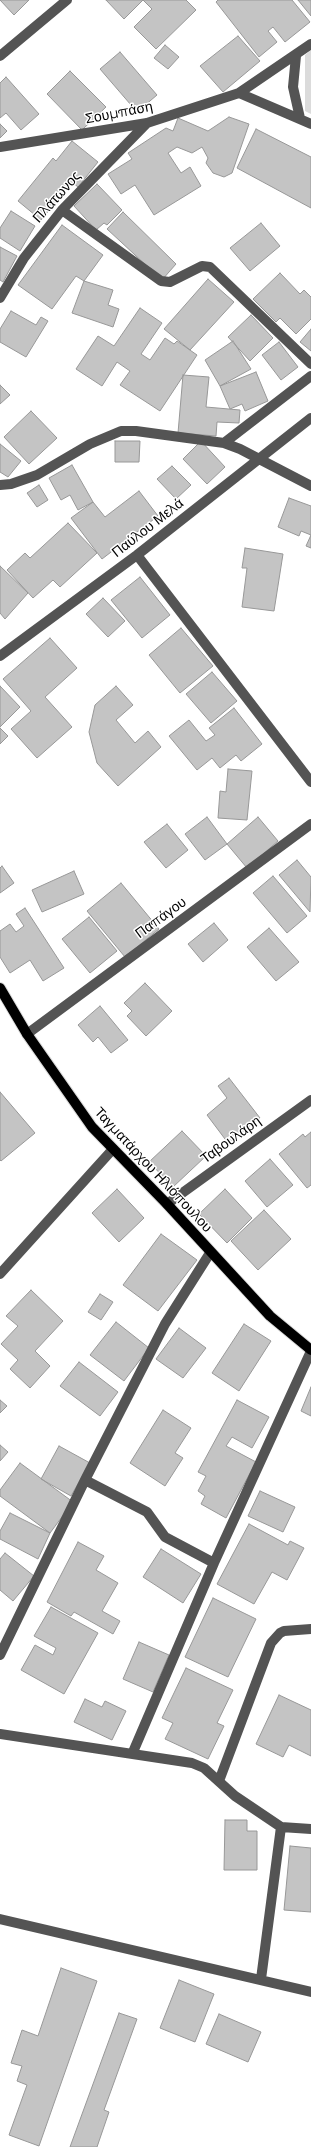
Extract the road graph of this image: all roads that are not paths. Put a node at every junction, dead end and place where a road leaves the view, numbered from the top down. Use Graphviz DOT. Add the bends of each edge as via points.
graph roads {
  1 [pos="67,0"];
  2 [pos="311,44"];
  3 [pos="0,56"];
  4 [pos="296,56"];
  5 [pos="239,93"];
  6 [pos="300,118"];
  7 [pos="147,123"];
  8 [pos="311,124"];
  9 [pos="0,147"];
  10 [pos="62,210"];
  11 [pos="0,298"];
  12 [pos="311,364"];
  13 [pos="311,376"];
  14 [pos="311,418"];
  15 [pos="224,443"];
  16 [pos="260,459"];
  17 [pos="0,485"];
  18 [pos="311,486"];
  19 [pos="137,555"];
  20 [pos="0,656"];
  21 [pos="311,782"];
  22 [pos="311,824"];
  23 [pos="0,988"];
  24 [pos="27,1034"];
  25 [pos="311,1100"];
  26 [pos="113,1149"];
  27 [pos="166,1204"];
  28 [pos="210,1253"];
  29 [pos="0,1274"];
  30 [pos="311,1351"];
  31 [pos="85,1480"];
  32 [pos="214,1562"];
  33 [pos="311,1629"];
  34 [pos="0,1655"];
  35 [pos="0,1734"];
  36 [pos="133,1752"];
  37 [pos="218,1781"];
  38 [pos="281,1827"];
  39 [pos="311,1829"];
  40 [pos="0,1919"];
  41 [pos="261,1979"];
  42 [pos="311,1992"];
  1 -- 3 [label="street"];
  2 -- 4 [label="street, Σουμπάση"];
  4 -- 5 [label="street, Σουμπάση"];
  4 -- 6 [label="street" via="293,87"];
  5 -- 6 [label="street"];
  5 -- 7 [label="street, Σουμπάση"];
  6 -- 8 [label="street"];
  7 -- 9 [label="street, Σουμπάση"];
  7 -- 10 [label="street, Πλάτωνος"];
  10 -- 11 [label="street, Πλάτωνος" via="24,258"];
  10 -- 12 [label="street" via="161,281 170,282 202,266 210,267"];
  13 -- 15 [label="street"];
  14 -- 16 [label="street, Παύλου Μελά"];
  15 -- 16 [label="street"];
  15 -- 17 [label="street" via="121,431 90,444 37,475"];
  16 -- 18 [label="street"];
  16 -- 19 [label="street, Παύλου Μελά"];
  19 -- 20 [label="street, Παύλου Μελά"];
  19 -- 21 [label="street"];
  22 -- 24 [label="street, Παπάγου"];
  23 -- 24 [label="main road, Ταγματάρχου Ηλιόπουλου"];
  24 -- 26 [label="main road, Ταγματάρχου Ηλιόπουλου" via="92,1127"];
  25 -- 27 [label="street, Ταβουλάρη"];
  26 -- 27 [label="main road, Ταγματάρχου Ηλιόπουλου"];
  26 -- 29 [label="street"];
  27 -- 28 [label="main road, Ταγματάρχου Ηλιόπουλου"];
  28 -- 30 [label="main road, Ταγματάρχου Ηλιόπουλου" via="270,1316"];
  28 -- 31 [label="street" via="165,1324"];
  30 -- 32 [label="street"];
  31 -- 32 [label="street" via="147,1512 165,1537"];
  31 -- 34 [label="street"];
  32 -- 36 [label="street"];
  33 -- 37 [label="street" via="284,1631 271,1643"];
  35 -- 36 [label="street"];
  36 -- 37 [label="street" via="192,1763 204,1768"];
  37 -- 38 [label="street" via="252,1809"];
  38 -- 39 [label="street"];
  38 -- 41 [label="street"];
  40 -- 41 [label="street"];
  41 -- 42 [label="street"];
}
